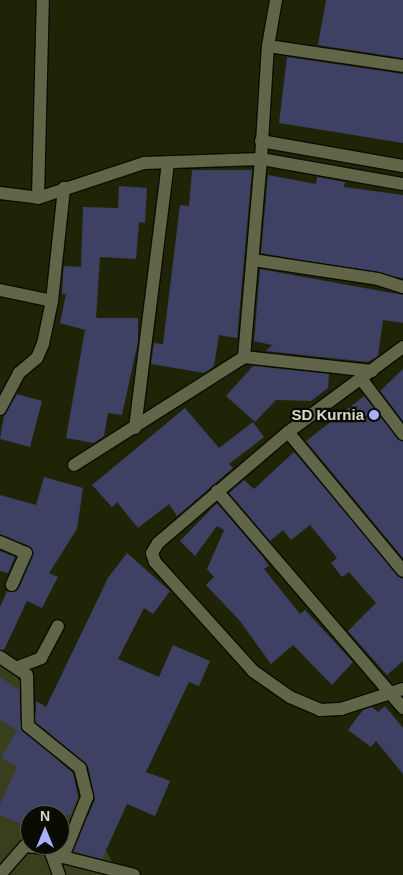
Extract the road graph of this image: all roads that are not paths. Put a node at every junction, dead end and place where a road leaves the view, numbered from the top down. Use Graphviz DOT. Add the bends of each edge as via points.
graph roads {
  1 [pos="43,0"];
  2 [pos="276,0"];
  3 [pos="268,46"];
  4 [pos="403,66"];
  5 [pos="261,141"];
  6 [pos="261,159"];
  7 [pos="168,163"];
  8 [pos="403,166"];
  9 [pos="403,184"];
  10 [pos="64,188"];
  11 [pos="0,193"];
  12 [pos="38,198"];
  13 [pos="253,260"];
  14 [pos="403,287"];
  15 [pos="0,290"];
  16 [pos="52,301"];
  17 [pos="403,347"];
  18 [pos="244,357"];
  19 [pos="372,371"];
  20 [pos="362,380"];
  21 [pos="1,402"];
  22 [pos="135,428"];
  23 [pos="288,432"];
  24 [pos="403,434"];
  25 [pos="74,466"];
  26 [pos="217,491"];
  27 [pos="0,542"];
  28 [pos="403,571"];
  29 [pos="12,585"];
  30 [pos="58,626"];
  31 [pos="0,657"];
  32 [pos="18,667"];
  33 [pos="397,690"];
  34 [pos="403,708"];
  35 [pos="20,852"];
  36 [pos="52,855"];
  37 [pos="59,855"];
  38 [pos="63,857"];
  39 [pos="3,871"];
  40 [pos="58,875"];
  41 [pos="134,875"];
  1 -- 12 [label="street"];
  2 -- 3 [label="street"];
  3 -- 4 [label="street"];
  3 -- 5 [label="street"];
  5 -- 6 [label="street"];
  5 -- 8 [label="street"];
  6 -- 7 [label="street"];
  6 -- 9 [label="street"];
  6 -- 13 [label="street"];
  7 -- 10 [label="street" via="134,164"];
  7 -- 22 [label="street"];
  10 -- 12 [label="street"];
  10 -- 16 [label="street"];
  11 -- 12 [label="street"];
  13 -- 14 [label="street" via="378,279"];
  13 -- 18 [label="street"];
  15 -- 16 [label="street"];
  16 -- 21 [label="street" via="36,358 19,373"];
  17 -- 19 [label="street"];
  18 -- 19 [label="street"];
  18 -- 22 [label="street"];
  19 -- 20 [label="street"];
  20 -- 23 [label="street"];
  20 -- 24 [label="street"];
  22 -- 25 [label="street"];
  23 -- 26 [label="street"];
  23 -- 28 [label="street"];
  26 -- 33 [label="street"];
  26 -- 33 [label="street" via="158,543 152,553 155,562 253,671 290,697 320,710 341,709"];
  27 -- 29 [label="street" via="26,553"];
  30 -- 32 [label="street" via="41,658"];
  31 -- 32 [label="street"];
  32 -- 38 [label="street" via="28,679 28,726 86,777 87,797"];
  33 -- 34 [label="street"];
  35 -- 39 [label="street"];
  36 -- 40 [label="street"];
  37 -- 38 [label="street"];
  38 -- 41 [label="street"];
}
